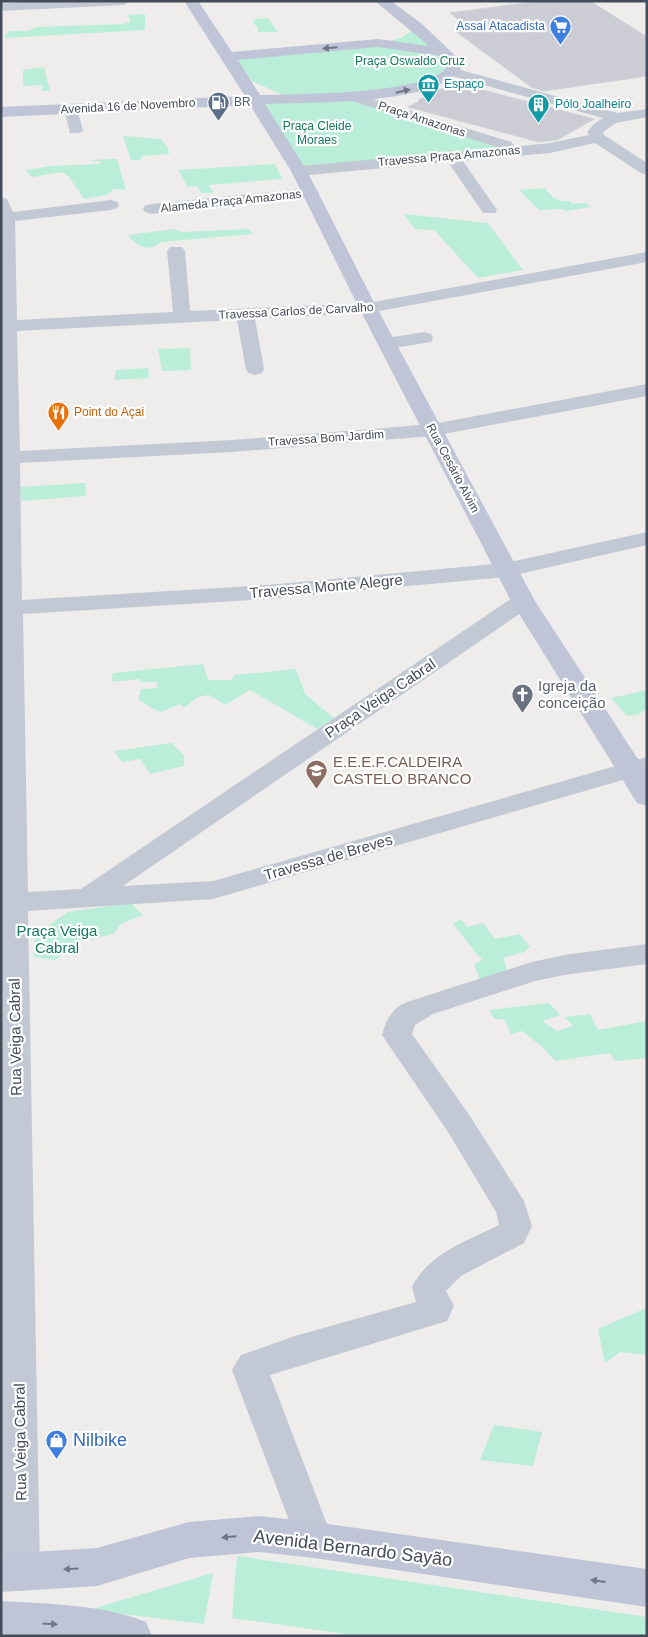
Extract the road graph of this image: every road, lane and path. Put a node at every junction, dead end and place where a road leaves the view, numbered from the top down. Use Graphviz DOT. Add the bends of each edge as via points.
graph roads {
  1 [pos="124,1"];
  2 [pos="191,1"];
  3 [pos="382,1"];
  4 [pos="1,7"];
  5 [pos="417,27"];
  6 [pos="378,43"];
  7 [pos="444,52"];
  8 [pos="228,57"];
  9 [pos="453,72"];
  10 [pos="237,73"];
  11 [pos="354,97"];
  12 [pos="290,99"];
  13 [pos="255,100"];
  14 [pos="71,109"];
  15 [pos="1,112"];
  16 [pos="647,113"];
  17 [pos="618,118"];
  18 [pos="76,130"];
  19 [pos="274,130"];
  20 [pos="596,135"];
  21 [pos="518,150"];
  22 [pos="451,155"];
  23 [pos="647,170"];
  24 [pos="299,171"];
  25 [pos="310,193"];
  26 [pos="111,204"];
  27 [pos="151,208"];
  28 [pos="489,210"];
  29 [pos="3,212"];
  30 [pos="176,251"];
  31 [pos="647,257"];
  32 [pos="368,308"];
  33 [pos="245,314"];
  34 [pos="182,317"];
  35 [pos="4,326"];
  36 [pos="424,338"];
  37 [pos="388,343"];
  38 [pos="255,369"];
  39 [pos="647,390"];
  40 [pos="433,430"];
  41 [pos="5,458"];
  42 [pos="647,538"];
  43 [pos="506,570"];
  44 [pos="523,601"];
  45 [pos="6,608"];
  46 [pos="639,767"];
  47 [pos="647,797"];
  48 [pos="89,896"];
  49 [pos="8,903"];
  50 [pos="647,954"];
  51 [pos="314,1540"];
  52 [pos="11,1573"];
  53 [pos="647,1588"];
  54 [pos="1,1622"];
  55 [pos="131,1636"];
  1 -- 4 [label="street"];
  2 -- 8 [label="street, Rua Cesário Alvim"];
  3 -- 5 [label="street"];
  5 -- 6 [label="street"];
  5 -- 7 [label="street"];
  6 -- 7 [label="street"];
  6 -- 8 [label="street, one-way"];
  7 -- 9 [label="street" via="456,63"];
  8 -- 10 [label="street, Rua Cesário Alvim"];
  11 -- 9 [label="street, Avenida 16 de Novembro, one-way" via="404,91"];
  9 -- 17 [label="street"];
  10 -- 12 [label="street" via="259,88"];
  10 -- 13 [label="street, Rua Cesário Alvim"];
  11 -- 12 [label="street, Avenida 16 de Novembro"];
  11 -- 21 [label="street, Praça Amazonas"];
  12 -- 13 [label="street, Avenida 16 de Novembro"];
  12 -- 19 [label="street"];
  13 -- 14 [label="street, Avenida 16 de Novembro"];
  13 -- 19 [label="street, Rua Cesário Alvim"];
  14 -- 15 [label="street, Avenida 16 de Novembro"];
  14 -- 18 [label="street"];
  16 -- 17 [label="street"];
  17 -- 20 [label="street" via="602,125"];
  19 -- 24 [label="street, Rua Cesário Alvim"];
  20 -- 21 [label="street, Travessa Praça Amazonas" via="550,148"];
  20 -- 23 [label="street"];
  21 -- 22 [label="street, Travessa Praça Amazonas"];
  22 -- 24 [label="street, Travessa Praça Amazonas"];
  22 -- 28 [label="street"];
  24 -- 25 [label="street, Rua Cesário Alvim"];
  25 -- 27 [label="street, Alameda Praça Amazonas"];
  25 -- 32 [label="street, Rua Cesário Alvim"];
  26 -- 29 [label="street"];
  29 -- 35 [label="street, Rua Veiga Cabral"];
  30 -- 34 [label="street"];
  31 -- 32 [label="street, Travessa Carlos de Carvalho"];
  32 -- 33 [label="street, Travessa Carlos de Carvalho"];
  32 -- 37 [label="street, Rua Cesário Alvim"];
  33 -- 34 [label="street, Travessa Carlos de Carvalho"];
  33 -- 38 [label="street"];
  34 -- 35 [label="street, Travessa Carlos de Carvalho"];
  35 -- 41 [label="street, Rua Veiga Cabral"];
  36 -- 37 [label="street"];
  37 -- 40 [label="street, Rua Cesário Alvim"];
  39 -- 40 [label="street, Travessa Bom Jardim"];
  40 -- 41 [label="street, Travessa Bom Jardim"];
  40 -- 43 [label="street, Rua Cesário Alvim"];
  41 -- 45 [label="street, Rua Veiga Cabral"];
  42 -- 43 [label="street, Travessa Monte Alegre"];
  43 -- 44 [label="street, Rua Cesário Alvim"];
  43 -- 45 [label="street, Travessa Monte Alegre" via="268,592"];
  44 -- 46 [label="street, Rua Cesário Alvim"];
  44 -- 48 [label="street, Praça Veiga Cabral"];
  45 -- 49 [label="street, Rua Veiga Cabral"];
  46 -- 47 [label="street, Rua Cesário Alvim"];
  46 -- 48 [label="street, Travessa de Breves" via="213,890"];
  48 -- 49 [label="street, Travessa de Breves"];
  49 -- 52 [label="street, Rua Veiga Cabral"];
  50 -- 51 [label="street" via="564,964 406,1013 398,1035 464,1132 512,1210 516,1226 512,1234 443,1270 429,1287 437,1306 434,1311 252,1366 250,1370"];
  51 -- 52 [label="street, Avenida Bernardo Sayão, one-way" via="258,1534 189,1540 97,1567"];
  53 -- 51 [label="street, Avenida Bernardo Sayão, one-way"];
  54 -- 55 [label="street, one-way" via="69,1625"];
}
